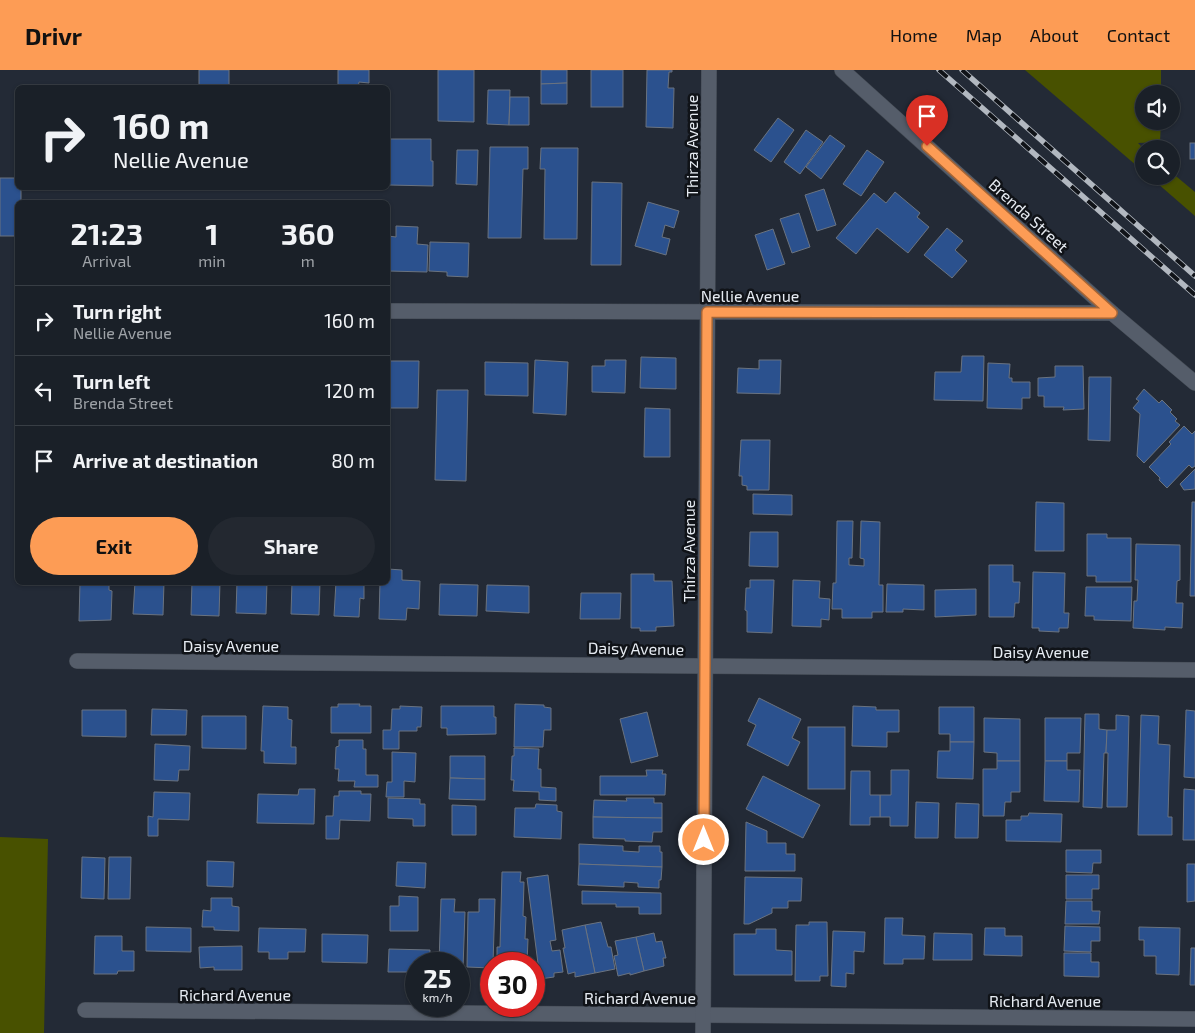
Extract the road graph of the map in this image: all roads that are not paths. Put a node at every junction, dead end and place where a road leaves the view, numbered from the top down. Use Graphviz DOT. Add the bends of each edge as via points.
graph roads {
  1 [pos="709,70"];
  2 [pos="842,70"];
  3 [pos="390,312"];
  4 [pos="707,312"];
  5 [pos="1112,313"];
  6 [pos="1195,383"];
  7 [pos="77,661"];
  8 [pos="705,666"];
  9 [pos="1195,670"];
  10 [pos="85,1010"];
  11 [pos="703,1015"];
  12 [pos="1195,1019"];
  13 [pos="703,1033"];
  1 -- 4 [label="street, Thirza Avenue"];
  2 -- 5 [label="street, Brenda Street"];
  3 -- 4 [label="street, Nellie Avenue"];
  4 -- 5 [label="street, Nellie Avenue"];
  4 -- 8 [label="street, Thirza Avenue"];
  5 -- 6 [label="street, Brenda Street"];
  7 -- 8 [label="street, Daisy Avenue"];
  8 -- 9 [label="street, Daisy Avenue"];
  8 -- 11 [label="street, Thirza Avenue"];
  10 -- 11 [label="street, Richard Avenue"];
  11 -- 12 [label="street, Richard Avenue"];
  11 -- 13 [label="street, Thirza Avenue"];
}
